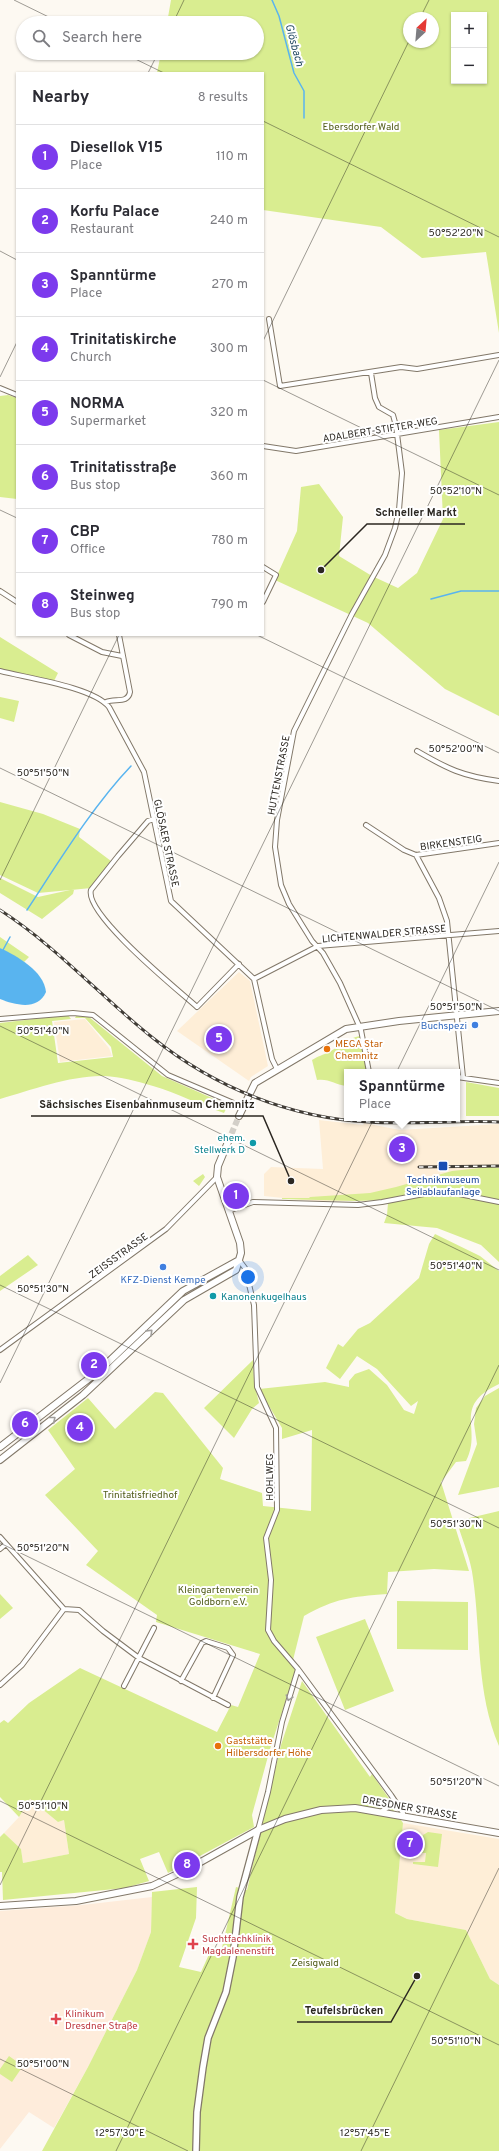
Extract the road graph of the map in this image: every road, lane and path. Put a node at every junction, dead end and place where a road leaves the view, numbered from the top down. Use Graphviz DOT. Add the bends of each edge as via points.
graph roads {
  1 [pos="269,319"];
  2 [pos="499,355"];
  3 [pos="371,373"];
  4 [pos="0,388"];
  5 [pos="16,395"];
  6 [pos="499,417"];
  7 [pos="398,434"];
  8 [pos="264,446"];
  9 [pos="264,568"];
  10 [pos="0,591"];
  11 [pos="264,600"];
  12 [pos="16,601"];
  13 [pos="71,636"];
  14 [pos="119,636"];
  15 [pos="122,656"];
  16 [pos="0,671"];
  17 [pos="106,702"];
  18 [pos="417,751"];
  19 [pos="499,781"];
  20 [pos="154,819"];
  21 [pos="366,825"];
  22 [pos="499,843"];
  23 [pos="416,855"];
  24 [pos="499,931"];
  25 [pos="449,936"];
  26 [pos="318,946"];
  27 [pos="239,964"];
  28 [pos="254,979"];
  29 [pos="499,1011"];
  30 [pos="457,1015"];
  31 [pos="0,1019"];
  32 [pos="359,1026"];
  33 [pos="277,1069"];
  34 [pos="369,1069"];
  35 [pos="463,1077"];
  36 [pos="499,1083"];
  37 [pos="243,1107"];
  38 [pos="239,1116"];
  39 [pos="228,1142"];
  40 [pos="217,1177"];
  41 [pos="499,1202"];
  42 [pos="228,1211"];
  43 [pos="239,1260"];
  44 [pos="0,1350"];
  45 [pos="0,1447"];
  46 [pos="0,1460"];
  47 [pos="0,1537"];
  48 [pos="6,1544"];
  49 [pos="0,1549"];
  50 [pos="64,1609"];
  51 [pos="154,1628"];
  52 [pos="139,1658"];
  53 [pos="298,1669"];
  54 [pos="181,1681"];
  55 [pos="0,1685"];
  56 [pos="124,1686"];
  57 [pos="213,1698"];
  58 [pos="228,1705"];
  59 [pos="395,1802"];
  60 [pos="382,1812"];
  61 [pos="403,1816"];
  62 [pos="258,1830"];
  63 [pos="499,1833"];
  64 [pos="0,1906"];
  65 [pos="196,2151"];
  1 -- 3 [label="street" via="280,386"];
  2 -- 3 [label="street" via="417,369 401,367"];
  3 -- 7 [label="street, HUTTENSTRASSE" via="374,398 379,406 393,415"];
  4 -- 5 [label="street"];
  6 -- 7 [label="street, ADALBERT-STIFTER-WEG"];
  7 -- 8 [label="street, ADALBERT-STIFTER-WEG" via="296,451"];
  7 -- 26 [label="street, HUTTENSTRASSE" via="402,473 395,528 385,555 352,614 294,731 277,820 275,847 282,885 296,917"];
  9 -- 11 [label="street" via="276,575"];
  10 -- 12 [label="street"];
  13 -- 15 [label="street" via="102,652"];
  14 -- 15 [label="street"];
  15 -- 17 [label="street" via="129,697 126,700"];
  16 -- 17 [label="street" via="72,688"];
  17 -- 20 [label="street, GLÖSAER STRASSE" via="144,772"];
  18 -- 19 [label="street" via="450,770 476,778"];
  20 -- 27 [label="street, GLÖSAER STRASSE" via="171,901"];
  20 -- 27 [label="street" via="148,821 91,890 90,895 96,906 123,941 197,1007"];
  21 -- 23 [label="street, BIRKENSTEIG"];
  22 -- 23 [label="street, BIRKENSTEIG"];
  23 -- 25 [label="street" via="442,904"];
  24 -- 25 [label="street, LICHTENWALDER STRASSE"];
  25 -- 26 [label="street, LICHTENWALDER STRASSE"];
  25 -- 30 [label="street"];
  26 -- 28 [label="street, LICHTENWALDER STRASSE"];
  26 -- 32 [label="street, HUTTENSTRASSE" via="340,983"];
  27 -- 28 [label="street, GLÖSAER STRASSE"];
  28 -- 33 [label="street" via="272,1060"];
  29 -- 30 [label="main road"];
  30 -- 32 [label="main road"];
  30 -- 35 [label="street"];
  31 -- 37 [label="street" via="73,1013 93,1015 168,1075"];
  32 -- 33 [label="main road" via="343,1031"];
  32 -- 34 [label="street, HUTTENSTRASSE" via="364,1035"];
  33 -- 37 [label="main road" via="253,1085"];
  35 -- 36 [label="street"];
  37 -- 38 [label="main road"];
  39 -- 40 [label="main road" via="218,1166"];
  40 -- 42 [label="main road"];
  40 -- 44 [label="street, ZEISSSTRASSE" via="166,1229"];
  41 -- 42 [label="street" via="459,1194 429,1193 358,1205 253,1202"];
  42 -- 43 [label="main road" via="240,1243"];
  43 -- 45 [label="main road" via="183,1291 100,1370"];
  46 -- 43 [label="main road, one-way" via="83,1395 184,1300 234,1272"];
  43 -- 53 [label="street, HOHLWEG" via="245,1268 254,1305 257,1387 276,1428 277,1510 266,1538 271,1580 268,1630"];
  47 -- 48 [label="street"];
  48 -- 49 [label="street"];
  48 -- 50 [label="street"];
  50 -- 52 [label="street" via="79,1610"];
  50 -- 55 [label="street" via="22,1665"];
  51 -- 52 [label="street"];
  52 -- 54 [label="street"];
  52 -- 56 [label="street"];
  53 -- 59 [label="street, HOHLWEG"];
  53 -- 62 [label="street, one-way" via="281,1728"];
  54 -- 57 [label="street"];
  54 -- 57 [label="street" via="202,1643 206,1641 228,1648 233,1655"];
  57 -- 58 [label="street"];
  59 -- 60 [label="street"];
  59 -- 61 [label="street, HOHLWEG"];
  60 -- 61 [label="main road, DRESDNER STRASSE"];
  60 -- 62 [label="main road, DRESDNER STRASSE" via="355,1808 321,1810 285,1819"];
  61 -- 63 [label="main road, DRESDNER STRASSE"];
  62 -- 64 [label="main road, DRESDNER STRASSE" via="152,1886 76,1901"];
  62 -- 65 [label="street" via="240,1898 226,1992 208,2038 202,2067 196,2112"];
}
